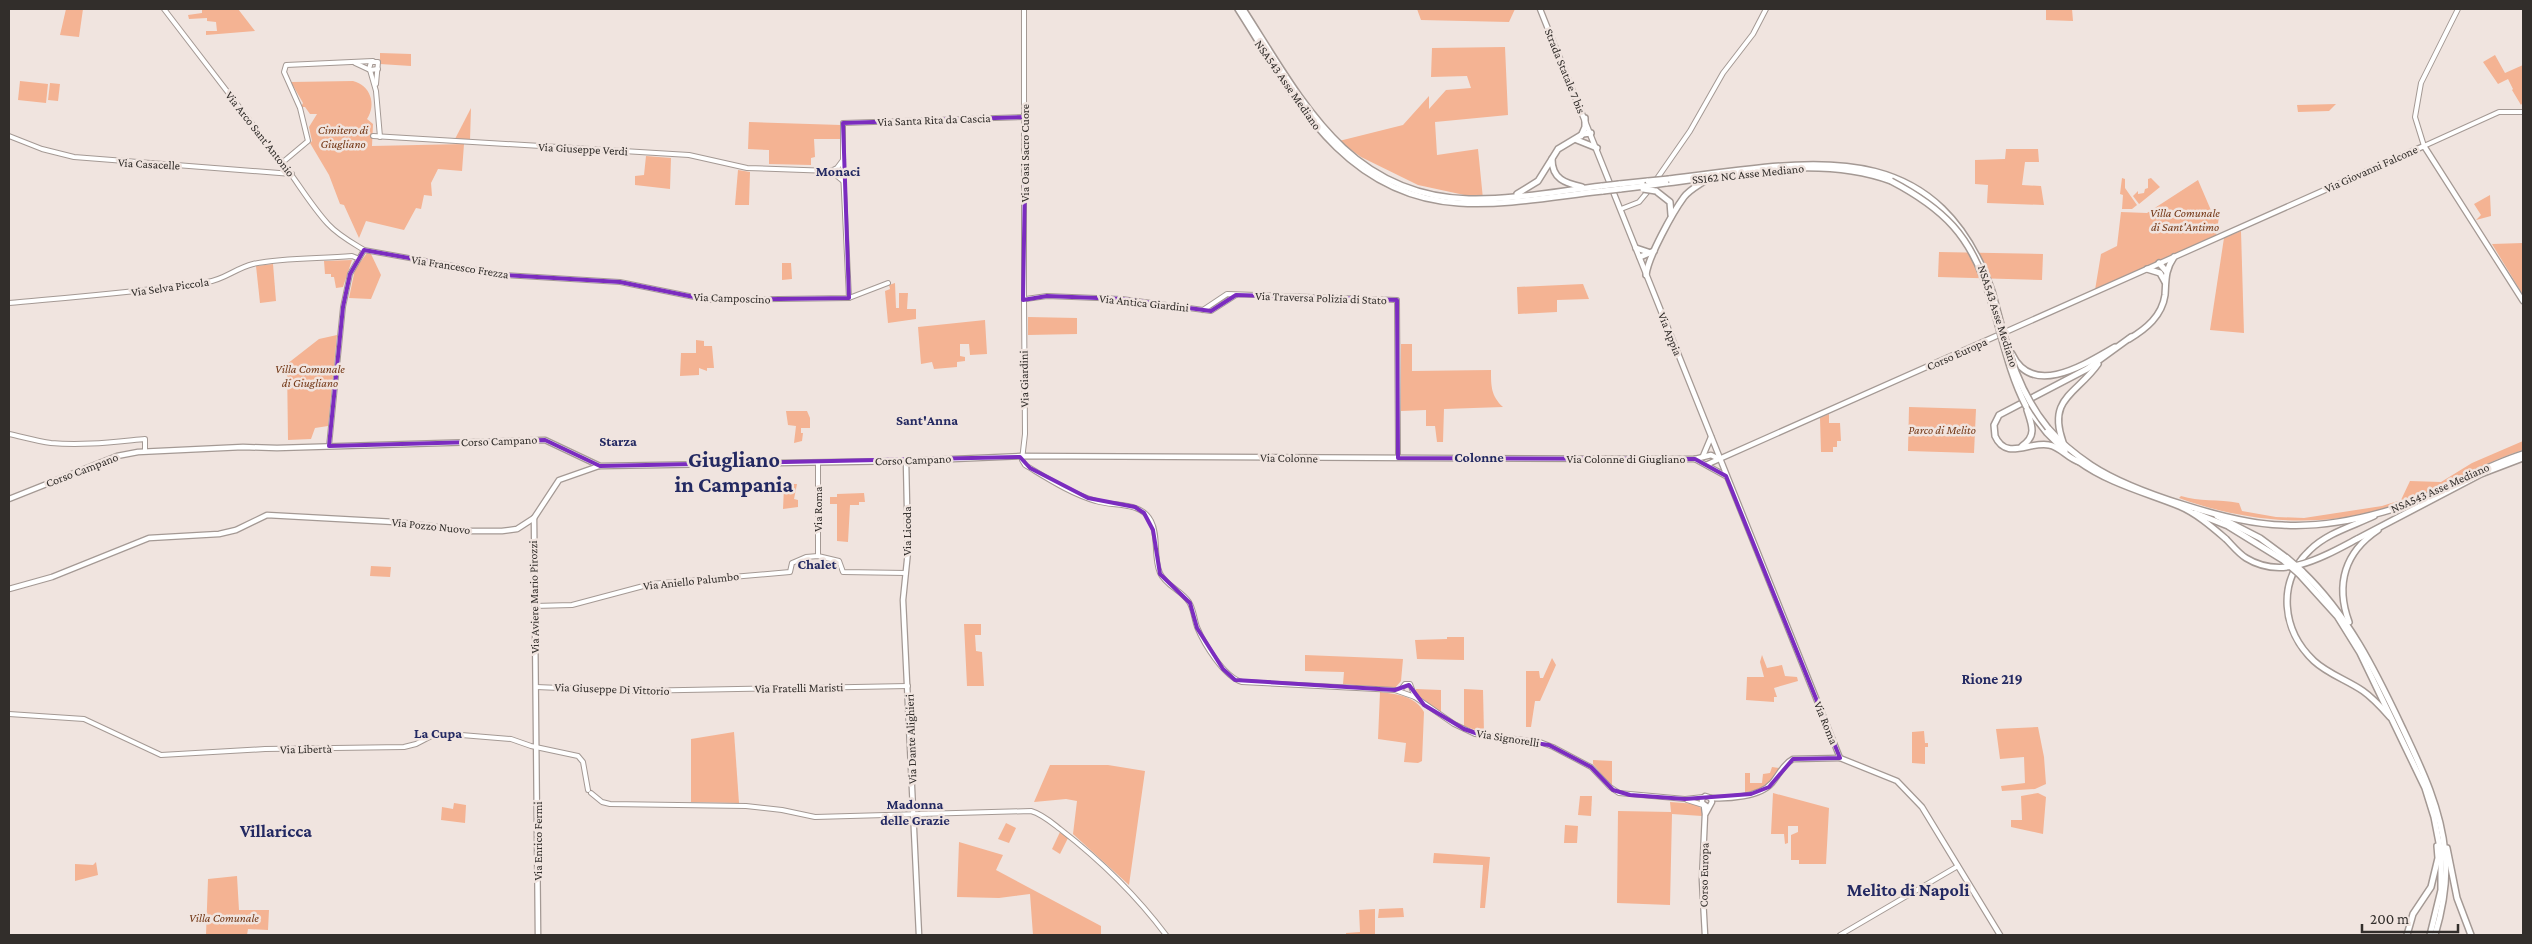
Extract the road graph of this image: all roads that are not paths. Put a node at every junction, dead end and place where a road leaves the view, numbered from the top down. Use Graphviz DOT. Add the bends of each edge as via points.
graph roads {
  1 [pos="164,9"];
  2 [pos="1024,9"];
  3 [pos="1540,9"];
  4 [pos="1766,9"];
  5 [pos="2458,9"];
  6 [pos="1241,10"];
  7 [pos="1243,28"];
  8 [pos="1261,53"];
  9 [pos="373,61"];
  10 [pos="350,62"];
  11 [pos="378,68"];
  12 [pos="1276,69"];
  13 [pos="369,70"];
  14 [pos="376,91"];
  15 [pos="2523,112"];
  16 [pos="1026,117"];
  17 [pos="1584,118"];
  18 [pos="1591,133"];
  19 [pos="9,136"];
  20 [pos="373,136"];
  21 [pos="380,137"];
  22 [pos="1580,139"];
  23 [pos="2424,146"];
  24 [pos="1597,148"];
  25 [pos="1552,156"];
  26 [pos="843,160"];
  27 [pos="283,162"];
  28 [pos="834,171"];
  29 [pos="843,171"];
  30 [pos="292,174"];
  31 [pos="1709,178"];
  32 [pos="1891,178"];
  33 [pos="1667,181"];
  34 [pos="844,183"];
  35 [pos="1645,185"];
  36 [pos="1619,187"];
  37 [pos="1586,188"];
  38 [pos="1602,188"];
  39 [pos="1500,198"];
  40 [pos="1621,209"];
  41 [pos="1671,217"];
  42 [pos="2221,236"];
  43 [pos="1636,248"];
  44 [pos="364,250"];
  45 [pos="1651,253"];
  46 [pos="2174,257"];
  47 [pos="358,258"];
  48 [pos="1640,259"];
  49 [pos="2159,263"];
  50 [pos="2147,269"];
  51 [pos="2163,272"];
  52 [pos="1646,275"];
  53 [pos="557,278"];
  54 [pos="888,283"];
  55 [pos="1224,294"];
  56 [pos="1236,295"];
  57 [pos="849,298"];
  58 [pos="1025,300"];
  59 [pos="1226,300"];
  60 [pos="2523,301"];
  61 [pos="9,303"];
  62 [pos="1214,303"];
  63 [pos="1219,305"];
  64 [pos="1203,310"];
  65 [pos="1213,310"];
  66 [pos="2131,338"];
  67 [pos="2007,344"];
  68 [pos="2100,360"];
  69 [pos="2026,406"];
  70 [pos="2047,429"];
  71 [pos="9,434"];
  72 [pos="1711,438"];
  73 [pos="2064,444"];
  74 [pos="331,446"];
  75 [pos="2015,449"];
  76 [pos="145,451"];
  77 [pos="1022,456"];
  78 [pos="1703,456"];
  79 [pos="2523,456"];
  80 [pos="1398,458"];
  81 [pos="1557,459"];
  82 [pos="1695,459"];
  83 [pos="1719,459"];
  84 [pos="906,461"];
  85 [pos="818,462"];
  86 [pos="2080,462"];
  87 [pos="1708,464"];
  88 [pos="600,466"];
  89 [pos="1726,476"];
  90 [pos="9,499"];
  91 [pos="2166,500"];
  92 [pos="2179,505"];
  93 [pos="2417,507"];
  94 [pos="2207,511"];
  95 [pos="2384,512"];
  96 [pos="534,518"];
  97 [pos="818,556"];
  98 [pos="2285,559"];
  99 [pos="2301,572"];
  100 [pos="906,573"];
  101 [pos="9,589"];
  102 [pos="903,600"];
  103 [pos="534,606"];
  104 [pos="2352,632"];
  105 [pos="908,686"];
  106 [pos="2380,686"];
  107 [pos="536,687"];
  108 [pos="1402,688"];
  109 [pos="1395,690"];
  110 [pos="689,691"];
  111 [pos="1408,693"];
  112 [pos="2384,695"];
  113 [pos="9,714"];
  114 [pos="2395,723"];
  115 [pos="537,747"];
  116 [pos="1840,758"];
  117 [pos="1703,797"];
  118 [pos="1711,798"];
  119 [pos="1685,799"];
  120 [pos="2430,802"];
  121 [pos="1705,806"];
  122 [pos="913,813"];
  123 [pos="2442,831"];
  124 [pos="1958,866"];
  125 [pos="538,935"];
  126 [pos="918,935"];
  127 [pos="1166,935"];
  128 [pos="1705,935"];
  129 [pos="1840,935"];
  130 [pos="2000,935"];
  131 [pos="2407,935"];
  132 [pos="2430,935"];
  133 [pos="2435,935"];
  134 [pos="2471,935"];
  1 -- 27 [label="street, Via Arco Sant'Antonio"];
  2 -- 16 [label="street, Via Oasi Sacro Cuore"];
  3 -- 17 [label="main road, Strada Statale 7 bis"];
  4 -- 40 [label="street" via="1753,34 1723,73 1690,131 1644,197 1640,202"];
  5 -- 23 [label="street" via="2421,83 2416,122"];
  6 -- 7 [label="highway"];
  6 -- 12 [label="highway, NSA543 Asse Mediano"];
  6 -- 39 [label="highway, NSA543 Asse Mediano" via="1311,115 1364,166 1401,186 1425,194 1459,199"];
  8 -- 12 [label="highway"];
  9 -- 10 [label="street"];
  9 -- 11 [label="street" via="378,62"];
  9 -- 13 [label="street"];
  10 -- 13 [label="street"];
  10 -- 27 [label="street" via="290,64 284,68 300,108 308,141"];
  11 -- 13 [label="street"];
  11 -- 14 [label="street"];
  12 -- 38 [label="highway, NSA543 Asse Mediano" via="1308,116 1339,151 1376,178 1402,190 1422,197 1490,203"];
  13 -- 14 [label="street"];
  14 -- 21 [label="street"];
  15 -- 23 [label="street, Via Giovanni Falcone" via="2502,112"];
  16 -- 26 [label="street, Via Santa Rita da Cascia" via="843,123"];
  16 -- 58 [label="street, Via Oasi Sacro Cuore"];
  17 -- 18 [label="main road, Strada Statale 7 bis"];
  17 -- 22 [label="highway" via="1585,127"];
  18 -- 22 [label="highway"];
  18 -- 24 [label="main road, Strada Statale 7 bis"];
  19 -- 30 [label="street, Via Casacelle" via="74,157"];
  20 -- 21 [label="street, Via Giuseppe Verdi"];
  21 -- 28 [label="street, Via Giuseppe Verdi" via="689,156 747,168"];
  22 -- 24 [label="highway"];
  22 -- 25 [label="highway" via="1564,145"];
  23 -- 42 [label="main road, Via Giovanni Falcone"];
  23 -- 60 [label="main road"];
  24 -- 40 [label="main road, Via Appia"];
  25 -- 37 [label="highway" via="1555,174 1560,180"];
  25 -- 39 [label="highway" via="1538,181 1519,193"];
  26 -- 28 [label="street"];
  26 -- 29 [label="street"];
  27 -- 30 [label="street, Via Arco Sant'Antonio"];
  28 -- 29 [label="street, Via Giuseppe Verdi"];
  28 -- 34 [label="street"];
  29 -- 34 [label="street"];
  30 -- 44 [label="street, Via Arco Sant'Antonio" via="330,226"];
  31 -- 32 [label="highway, SS162 NC Asse Mediano" via="1822,167"];
  31 -- 33 [label="highway, SS162 NC Asse Mediano"];
  31 -- 41 [label="highway" via="1685,195"];
  32 -- 33 [label="highway" via="1863,167 1822,163"];
  32 -- 67 [label="highway, NSA543 Asse Mediano, bridge" via="1930,198 1965,234 1983,266"];
  32 -- 69 [label="highway, NSA543 Asse Mediano, bridge" via="1945,218 1971,251 1990,300 2010,372"];
  33 -- 35 [label="highway, SS162 NC Asse Mediano, bridge"];
  34 -- 57 [label="street"];
  35 -- 36 [label="highway, SS162 NC Asse Mediano"];
  35 -- 36 [label="highway, SS162 NC Asse Mediano"];
  35 -- 41 [label="highway, bridge" via="1670,202"];
  36 -- 38 [label="highway, SS162 NC Asse Mediano, bridge"];
  37 -- 38 [label="highway, SS162 NC Asse Mediano"];
  37 -- 39 [label="highway, NSA543 Asse Mediano"];
  40 -- 43 [label="main road, Via Appia"];
  41 -- 45 [label="highway"];
  42 -- 46 [label="main road, Corso Europa"];
  43 -- 45 [label="highway"];
  43 -- 48 [label="main road, Via Appia"];
  44 -- 47 [label="street"];
  44 -- 53 [label="street, Via Francesco Frezza" via="505,275"];
  45 -- 48 [label="highway"];
  45 -- 52 [label="highway"];
  46 -- 49 [label="main road, Corso Europa"];
  46 -- 51 [label="highway"];
  47 -- 61 [label="street, Via Selva Piccola" via="260,263 208,282"];
  47 -- 74 [label="street" via="350,274 343,307"];
  48 -- 52 [label="main road, Via Appia"];
  49 -- 50 [label="main road, Corso Europa"];
  49 -- 51 [label="highway"];
  50 -- 51 [label="highway"];
  50 -- 83 [label="main road, Corso Europa"];
  51 -- 66 [label="highway" via="2164,297 2158,314"];
  52 -- 72 [label="main road, Via Appia"];
  53 -- 57 [label="street, Via Camposcino" via="620,282 709,300"];
  54 -- 57 [label="street"];
  55 -- 56 [label="street"];
  55 -- 59 [label="street"];
  55 -- 62 [label="street, Via Antica Giardini"];
  56 -- 59 [label="street"];
  56 -- 80 [label="street, Via Traversa Polizia di Stato" via="1398,300"];
  58 -- 64 [label="street, Via Antica Giardini" via="1047,296 1122,299"];
  58 -- 77 [label="street, Via Giardini" via="1025,434"];
  59 -- 63 [label="street"];
  62 -- 63 [label="street"];
  62 -- 64 [label="street, Via Antica Giardini"];
  62 -- 65 [label="street"];
  63 -- 65 [label="street"];
  64 -- 65 [label="street, Via Antica Giardini"];
  66 -- 67 [label="highway, bridge" via="2078,369 2058,375 2026,370 2016,362"];
  66 -- 68 [label="highway"];
  67 -- 70 [label="highway, NSA543 Asse Mediano, bridge" via="2018,381"];
  68 -- 73 [label="highway" via="2060,408 2058,428"];
  68 -- 75 [label="highway" via="1999,415 1994,425 1995,436 2002,446"];
  69 -- 70 [label="highway, NSA543 Asse Mediano"];
  69 -- 75 [label="highway" via="2033,429 2029,441"];
  70 -- 73 [label="highway"];
  70 -- 86 [label="highway"];
  71 -- 76 [label="street" via="66,444 145,439"];
  72 -- 78 [label="main road, Via Colonne di Giugliano"];
  72 -- 83 [label="main road, Via Appia"];
  73 -- 91 [label="highway" via="2110,476"];
  74 -- 76 [label="main road, Corso Campano"];
  74 -- 88 [label="main road, Corso Campano" via="545,440"];
  75 -- 86 [label="highway" via="2049,445"];
  76 -- 90 [label="main road, Corso Campano" via="117,456"];
  77 -- 80 [label="main road, Via Colonne"];
  77 -- 84 [label="main road, Corso Campano"];
  77 -- 109 [label="street, Via Signorelli" via="1030,468 1088,498 1105,504 1135,507 1151,520 1160,574 1190,604 1197,628 1223,669 1235,680"];
  78 -- 82 [label="main road, Via Colonne di Giugliano"];
  78 -- 83 [label="main road, Via Colonne di Giugliano"];
  79 -- 93 [label="highway"];
  79 -- 95 [label="highway, NSA543 Asse Mediano" via="2483,468 2413,502"];
  80 -- 81 [label="main road, Via Colonne"];
  81 -- 82 [label="main road, Via Colonne di Giugliano"];
  82 -- 87 [label="main road, Via Colonne di Giugliano"];
  83 -- 87 [label="main road"];
  83 -- 89 [label="main road, Via Roma"];
  84 -- 85 [label="main road, Corso Campano"];
  84 -- 100 [label="main road, Via Licoda"];
  85 -- 88 [label="main road, Corso Campano"];
  85 -- 97 [label="street, Via Roma"];
  86 -- 91 [label="highway" via="2111,480"];
  87 -- 89 [label="main road, Via Colonne di Giugliano"];
  88 -- 96 [label="main road" via="559,480"];
  89 -- 116 [label="main road, Via Roma"];
  91 -- 92 [label="highway"];
  92 -- 93 [label="highway, bridge" via="2208,523 2246,558 2262,565 2287,568 2314,560"];
  92 -- 94 [label="highway"];
  92 -- 98 [label="highway" via="2228,526"];
  93 -- 104 [label="highway" via="2366,538 2348,562 2342,580 2342,597"];
  94 -- 95 [label="highway, NSA543 Asse Mediano" via="2280,525 2314,525"];
  94 -- 98 [label="highway" via="2260,538"];
  95 -- 114 [label="highway" via="2332,535 2310,550 2292,575 2287,611 2292,633 2316,663 2370,696"];
  96 -- 101 [label="main road, Via Pozzo Nuovo" via="502,532 267,515 236,530 219,534 148,538 52,577"];
  96 -- 103 [label="main road, Via Aviere Mario Pirozzi"];
  97 -- 100 [label="street" via="839,561 843,572"];
  97 -- 103 [label="street, Via Aniello Palumbo" via="792,563 790,572 650,584 572,606"];
  98 -- 99 [label="highway, bridge"];
  99 -- 104 [label="highway" via="2318,586"];
  99 -- 106 [label="highway" via="2337,616"];
  100 -- 102 [label="main road, Via Licoda"];
  102 -- 105 [label="main road, Via Dante Alighieri"];
  103 -- 107 [label="main road, Via Aviere Mario Pirozzi"];
  104 -- 106 [label="highway" via="2366,651"];
  105 -- 110 [label="street, Via Fratelli Maristi"];
  105 -- 122 [label="main road, Via Dante Alighieri"];
  106 -- 112 [label="highway"];
  107 -- 110 [label="street, Via Giuseppe Di Vittorio"];
  107 -- 115 [label="main road, Via Enrico Fermi"];
  108 -- 109 [label="street, Via Signorelli"];
  108 -- 111 [label="street"];
  108 -- 111 [label="street" via="1409,684"];
  109 -- 111 [label="street, Via Signorelli"];
  111 -- 119 [label="street, Via Signorelli" via="1475,734 1534,741 1553,747 1591,767 1619,793"];
  112 -- 114 [label="highway"];
  112 -- 123 [label="highway" via="2429,787"];
  113 -- 115 [label="street, Via Libertà" via="84,719 162,755 410,746 437,733 511,738"];
  114 -- 120 [label="highway"];
  115 -- 122 [label="street" via="580,758 590,791 602,802 610,804 746,806 815,818"];
  115 -- 125 [label="main road, Via Enrico Fermi"];
  116 -- 118 [label="main road" via="1793,759 1769,787 1761,791"];
  116 -- 124 [label="main road, Via Roma" via="1903,786 1922,807"];
  117 -- 118 [label="main road"];
  117 -- 119 [label="street, Via Signorelli"];
  117 -- 121 [label="main road"];
  118 -- 121 [label="main road, Corso Europa" via="1712,802"];
  119 -- 121 [label="street, Via Signorelli"];
  120 -- 131 [label="highway" via="2437,864 2431,887 2413,914"];
  120 -- 132 [label="highway" via="2442,868 2438,905"];
  121 -- 128 [label="main road, Corso Europa" via="1702,880"];
  122 -- 126 [label="main road, Via Dante Alighieri"];
  122 -- 127 [label="street" via="1034,812 1070,837 1128,889"];
  123 -- 133 [label="highway" via="2445,890"];
  123 -- 134 [label="highway" via="2457,898"];
  124 -- 129 [label="street"];
  124 -- 130 [label="main road, Via Roma"];
}
